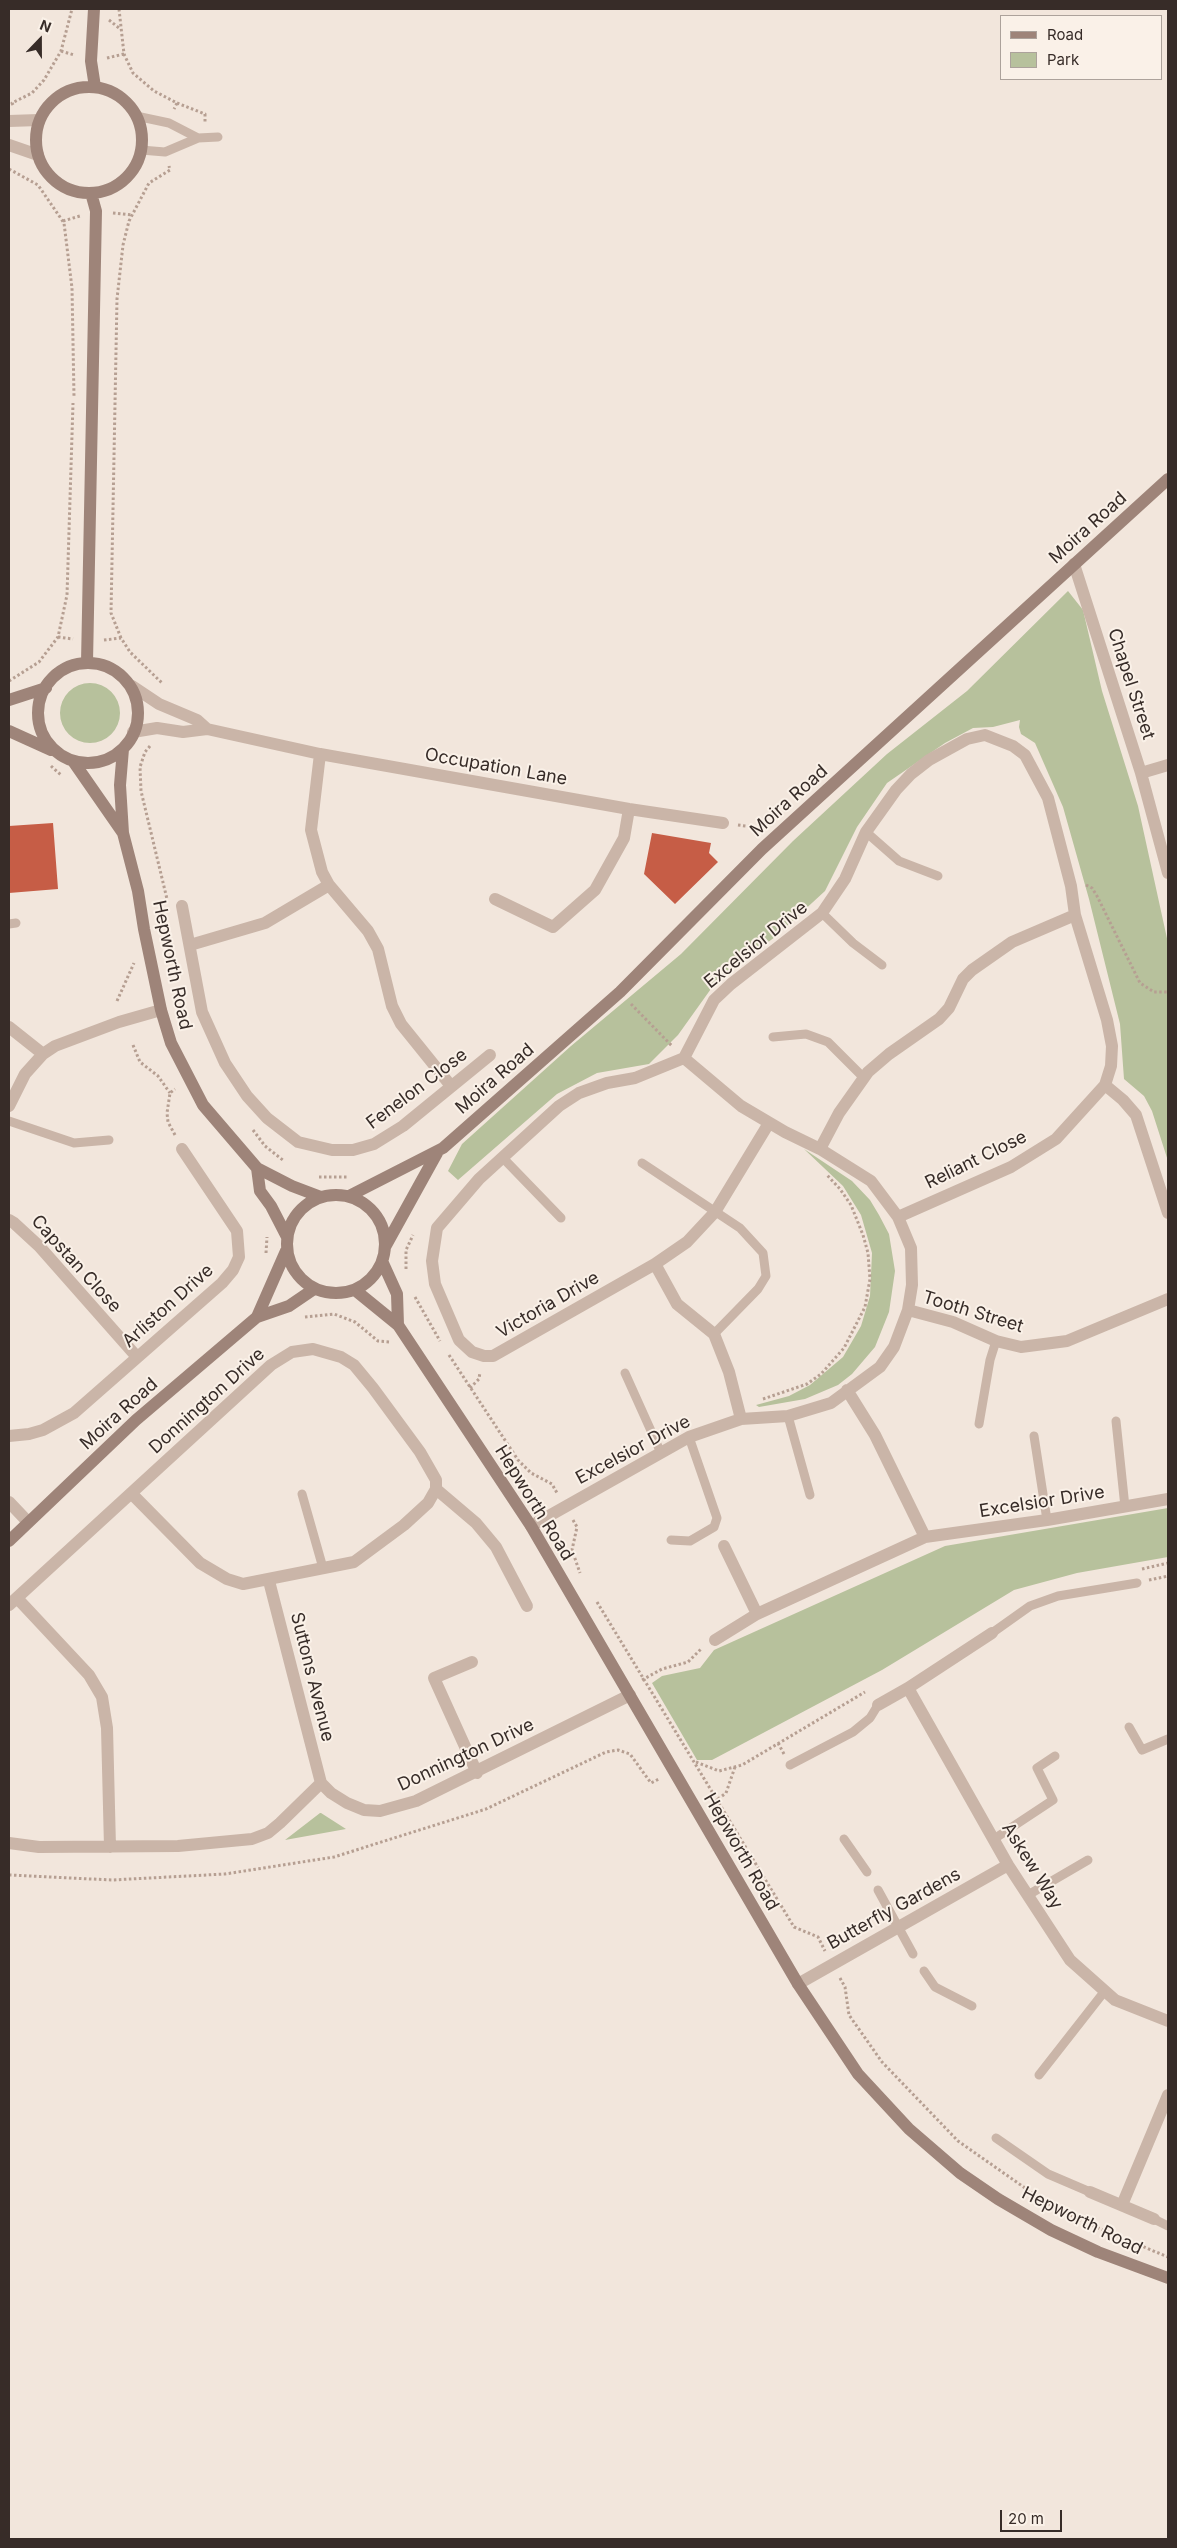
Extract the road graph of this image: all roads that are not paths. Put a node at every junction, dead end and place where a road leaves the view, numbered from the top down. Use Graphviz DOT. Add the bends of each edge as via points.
graph roads {
  1 [pos="94,9"];
  2 [pos="95,87"];
  3 [pos="136,116"];
  4 [pos="39,120"];
  5 [pos="9,121"];
  6 [pos="198,138"];
  7 [pos="218,138"];
  8 [pos="9,145"];
  9 [pos="141,150"];
  10 [pos="38,155"];
  11 [pos="91,193"];
  12 [pos="1168,479"];
  13 [pos="1074,564"];
  14 [pos="88,662"];
  15 [pos="132,686"];
  16 [pos="46,688"];
  17 [pos="9,700"];
  18 [pos="207,729"];
  19 [pos="9,731"];
  20 [pos="133,732"];
  21 [pos="123,749"];
  22 [pos="54,751"];
  23 [pos="320,754"];
  24 [pos="73,762"];
  25 [pos="1168,765"];
  26 [pos="1141,773"];
  27 [pos="629,809"];
  28 [pos="723,823"];
  29 [pos="866,832"];
  30 [pos="122,834"];
  31 [pos="1168,873"];
  32 [pos="938,876"];
  33 [pos="329,885"];
  34 [pos="494,899"];
  35 [pos="182,906"];
  36 [pos="822,913"];
  37 [pos="1075,915"];
  38 [pos="190,945"];
  39 [pos="882,965"];
  40 [pos="161,1010"];
  41 [pos="9,1027"];
  42 [pos="772,1037"];
  43 [pos="43,1054"];
  44 [pos="490,1055"];
  45 [pos="684,1058"];
  46 [pos="864,1078"];
  47 [pos="1105,1085"];
  48 [pos="451,1086"];
  49 [pos="9,1106"];
  50 [pos="9,1121"];
  51 [pos="769,1123"];
  52 [pos="109,1140"];
  53 [pos="182,1149"];
  54 [pos="820,1149"];
  55 [pos="437,1153"];
  56 [pos="502,1157"];
  57 [pos="642,1164"];
  58 [pos="257,1168"];
  59 [pos="349,1196"];
  60 [pos="321,1197"];
  61 [pos="715,1212"];
  62 [pos="1168,1213"];
  63 [pos="898,1217"];
  64 [pos="561,1218"];
  65 [pos="9,1220"];
  66 [pos="287,1237"];
  67 [pos="385,1248"];
  68 [pos="286,1251"];
  69 [pos="382,1261"];
  70 [pos="655,1264"];
  71 [pos="314,1288"];
  72 [pos="355,1290"];
  73 [pos="1168,1299"];
  74 [pos="908,1310"];
  75 [pos="257,1317"];
  76 [pos="398,1325"];
  77 [pos="714,1334"];
  78 [pos="996,1341"];
  79 [pos="136,1357"];
  80 [pos="625,1373"];
  81 [pos="847,1390"];
  82 [pos="788,1416"];
  83 [pos="742,1419"];
  84 [pos="1116,1421"];
  85 [pos="979,1424"];
  86 [pos="9,1436"];
  87 [pos="1034,1436"];
  88 [pos="689,1437"];
  89 [pos="661,1453"];
  90 [pos="436,1489"];
  91 [pos="131,1493"];
  92 [pos="302,1494"];
  93 [pos="810,1496"];
  94 [pos="1168,1499"];
  95 [pos="9,1502"];
  96 [pos="1126,1507"];
  97 [pos="1047,1520"];
  98 [pos="28,1522"];
  99 [pos="531,1526"];
  100 [pos="925,1537"];
  101 [pos="671,1540"];
  102 [pos="9,1541"];
  103 [pos="724,1546"];
  104 [pos="324,1568"];
  105 [pos="269,1581"];
  106 [pos="1137,1582"];
  107 [pos="13,1601"];
  108 [pos="528,1606"];
  109 [pos="758,1614"];
  110 [pos="992,1632"];
  111 [pos="715,1640"];
  112 [pos="472,1662"];
  113 [pos="908,1688"];
  114 [pos="628,1692"];
  115 [pos="878,1704"];
  116 [pos="1129,1727"];
  117 [pos="1168,1739"];
  118 [pos="1055,1756"];
  119 [pos="790,1765"];
  120 [pos="477,1773"];
  121 [pos="321,1783"];
  122 [pos="844,1839"];
  123 [pos="994,1839"];
  124 [pos="9,1843"];
  125 [pos="110,1847"];
  126 [pos="1088,1860"];
  127 [pos="1008,1865"];
  128 [pos="867,1872"];
  129 [pos="878,1890"];
  130 [pos="1028,1895"];
  131 [pos="900,1927"];
  132 [pos="913,1954"];
  133 [pos="924,1971"];
  134 [pos="798,1984"];
  135 [pos="1104,1992"];
  136 [pos="972,2006"];
  137 [pos="1168,2020"];
  138 [pos="1039,2074"];
  139 [pos="1168,2095"];
  140 [pos="996,2138"];
  141 [pos="1090,2192"];
  142 [pos="1122,2205"];
  143 [pos="1154,2219"];
  144 [pos="1168,2226"];
  145 [pos="1168,2278"];
  1 -- 2 [label="street" via="91,61"];
  2 -- 3 [label="street" via="112,92 126,102"];
  2 -- 4 [label="street" via="61,94 48,105"];
  3 -- 6 [label="lane" via="169,122"];
  3 -- 9 [label="street"];
  4 -- 5 [label="street"];
  4 -- 10 [label="street" via="35,138"];
  6 -- 7 [label="lane"];
  6 -- 9 [label="lane" via="165,152"];
  8 -- 10 [label="street"];
  9 -- 11 [label="street" via="135,166 124,180 109,189"];
  10 -- 11 [label="street" via="45,171 58,183 74,191"];
  11 -- 14 [label="street" via="96,211"];
  12 -- 13 [label="street, Moira Road"];
  13 -- 26 [label="street, Chapel Street"];
  13 -- 55 [label="street, Moira Road" via="782,831 620,992"];
  14 -- 15 [label="street" via="114,670"];
  14 -- 16 [label="street" via="54,676"];
  15 -- 18 [label="street" via="159,704 197,720"];
  15 -- 20 [label="street" via="137,700"];
  16 -- 17 [label="street"];
  16 -- 22 [label="street" via="40,701 41,731"];
  18 -- 20 [label="street" via="183,732 157,728"];
  18 -- 23 [label="street, Occupation Lane"];
  19 -- 22 [label="street"];
  20 -- 21 [label="street"];
  21 -- 24 [label="street" via="96,764"];
  21 -- 30 [label="street, Hepworth Road" via="120,785"];
  22 -- 24 [label="street"];
  23 -- 27 [label="street, Occupation Lane"];
  23 -- 33 [label="street" via="311,830 318,863"];
  24 -- 30 [label="street, Hepworth Road"];
  25 -- 26 [label="street"];
  26 -- 31 [label="street, Chapel Street"];
  27 -- 28 [label="street, Occupation Lane"];
  27 -- 34 [label="street" via="624,838 595,890 553,927"];
  29 -- 32 [label="lane" via="898,861"];
  29 -- 36 [label="street, Excelsior Drive" via="845,879"];
  29 -- 37 [label="street, Excelsior Drive" via="896,790 929,760 967,739 986,735 998,738 1025,755 1037,775 1054,819"];
  30 -- 40 [label="street, Hepworth Road" via="138,891"];
  33 -- 38 [label="street" via="265,923"];
  33 -- 48 [label="street" via="353,910 378,949 392,1006 401,1024"];
  35 -- 38 [label="street, Fenelon Close"];
  36 -- 39 [label="lane"];
  36 -- 45 [label="street, Excelsior Drive" via="714,1000"];
  37 -- 46 [label="street" via="1012,942 972,970 939,1019 889,1054"];
  37 -- 47 [label="street, Excelsior Drive" via="1108,1020 1112,1046 1111,1066"];
  38 -- 48 [label="street, Fenelon Close" via="202,1012 225,1063 247,1096 267,1118 298,1142 332,1150 353,1150 374,1144 404,1126"];
  40 -- 43 [label="street" via="112,1024 55,1046"];
  40 -- 58 [label="street, Hepworth Road" via="177,1057 203,1105"];
  41 -- 43 [label="street"];
  42 -- 46 [label="lane" via="806,1034 828,1042"];
  43 -- 49 [label="street" via="25,1074"];
  44 -- 48 [label="street, Fenelon Close"];
  45 -- 51 [label="street, Excelsior Drive" via="741,1106"];
  45 -- 56 [label="street, Victoria Drive" via="635,1078 607,1082 579,1093 559,1106"];
  46 -- 54 [label="street" via="839,1113"];
  47 -- 62 [label="street" via="1136,1115"];
  47 -- 63 [label="street, Reliant Close" via="1056,1139 1010,1166"];
  50 -- 52 [label="lane" via="74,1143"];
  51 -- 54 [label="street, Excelsior Drive"];
  51 -- 61 [label="street, Victoria Drive"];
  53 -- 79 [label="street, Arliston Drive" via="237,1231 239,1258 222,1283"];
  54 -- 63 [label="street, Excelsior Drive" via="871,1181"];
  55 -- 59 [label="street, Moira Road"];
  55 -- 67 [label="street, Moira Road"];
  56 -- 64 [label="lane"];
  56 -- 70 [label="street, Victoria Drive" via="456,1204 437,1228 434,1242 435,1284 459,1340 472,1352 493,1356"];
  57 -- 61 [label="lane"];
  58 -- 60 [label="street, Hepworth Road"];
  58 -- 66 [label="street" via="260,1192"];
  59 -- 60 [label="street"];
  59 -- 67 [label="street" via="376,1216 384,1234"];
  60 -- 66 [label="street" via="298,1214"];
  61 -- 70 [label="street, Victoria Drive" via="687,1242"];
  61 -- 77 [label="lane" via="756,1243 763,1253 766,1276 758,1289"];
  63 -- 74 [label="street, Excelsior Drive" via="911,1248 912,1285"];
  65 -- 79 [label="street, Capstan Close" via="39,1246"];
  66 -- 68 [label="street"];
  67 -- 69 [label="street"];
  68 -- 71 [label="street" via="300,1279"];
  68 -- 75 [label="street, Moira Road"];
  69 -- 72 [label="street" via="376,1272"];
  69 -- 76 [label="street" via="397,1294"];
  70 -- 77 [label="street" via="677,1304"];
  71 -- 72 [label="street" via="327,1293"];
  71 -- 75 [label="street, Moira Road" via="289,1306"];
  72 -- 76 [label="street, Hepworth Road"];
  73 -- 78 [label="street, Tooth Street" via="1067,1341 1022,1347"];
  74 -- 78 [label="street, Tooth Street" via="952,1322"];
  74 -- 81 [label="street, Excelsior Drive" via="894,1347 880,1367"];
  75 -- 98 [label="street, Moira Road" via="136,1420"];
  76 -- 99 [label="street, Hepworth Road"];
  77 -- 83 [label="street"];
  78 -- 85 [label="lane"];
  79 -- 86 [label="street, Arliston Drive" via="60,1422 29,1434"];
  80 -- 89 [label="lane"];
  81 -- 82 [label="street, Excelsior Drive" via="831,1403"];
  81 -- 100 [label="street" via="875,1435"];
  82 -- 83 [label="street, Excelsior Drive"];
  82 -- 93 [label="lane"];
  83 -- 88 [label="street, Excelsior Drive"];
  84 -- 96 [label="lane"];
  87 -- 97 [label="lane"];
  88 -- 89 [label="street, Excelsior Drive"];
  88 -- 101 [label="lane" via="717,1518 714,1527 690,1541"];
  89 -- 99 [label="street, Excelsior Drive"];
  90 -- 91 [label="street, Donnington Drive" via="436,1480 420,1452 354,1365 341,1357 313,1350 292,1352 271,1365"];
  90 -- 104 [label="street" via="428,1503 373,1550 354,1562"];
  90 -- 108 [label="street" via="476,1523 496,1547"];
  91 -- 105 [label="street" via="200,1564 243,1584"];
  91 -- 107 [label="street, Donnington Drive"];
  92 -- 104 [label="lane"];
  94 -- 96 [label="street, Excelsior Drive"];
  95 -- 98 [label="street"];
  96 -- 97 [label="street, Excelsior Drive"];
  97 -- 100 [label="street, Excelsior Drive"];
  98 -- 102 [label="street, Moira Road"];
  99 -- 114 [label="street, Hepworth Road"];
  100 -- 109 [label="street, Excelsior Drive"];
  103 -- 109 [label="street"];
  104 -- 105 [label="street"];
  105 -- 121 [label="street, Suttons Avenue"];
  106 -- 110 [label="lane" via="1058,1596 1030,1606"];
  107 -- 125 [label="street" via="89,1675 102,1697"];
  109 -- 111 [label="street, Excelsior Drive"];
  110 -- 113 [label="street"];
  112 -- 120 [label="street" via="434,1678"];
  113 -- 115 [label="street"];
  113 -- 123 [label="street, Askew Way"];
  114 -- 120 [label="street, Donnington Drive"];
  114 -- 134 [label="street, Hepworth Road"];
  115 -- 119 [label="lane" via="870,1718 853,1732"];
  116 -- 117 [label="lane" via="1142,1750"];
  118 -- 123 [label="lane" via="1037,1768 1053,1800"];
  120 -- 121 [label="street, Donnington Drive" via="416,1801 380,1810 364,1810 346,1803"];
  121 -- 125 [label="street" via="280,1823 252,1839 178,1846"];
  122 -- 128 [label="lane"];
  123 -- 127 [label="street, Askew Way"];
  124 -- 125 [label="street" via="39,1847"];
  126 -- 130 [label="lane"];
  127 -- 130 [label="street, Askew Way"];
  127 -- 131 [label="street, Butterfly Gardens"];
  129 -- 131 [label="lane"];
  130 -- 135 [label="street, Askew Way" via="1070,1960"];
  131 -- 132 [label="lane"];
  131 -- 134 [label="street, Butterfly Gardens"];
  133 -- 136 [label="lane" via="935,1987"];
  134 -- 145 [label="street, Hepworth Road" via="858,2074 909,2129 960,2173 998,2200 1051,2230 1132,2266"];
  135 -- 137 [label="street, Askew Way" via="1115,2000"];
  135 -- 138 [label="lane"];
  139 -- 142 [label="street"];
  140 -- 141 [label="lane" via="1048,2174"];
  141 -- 142 [label="street"];
  142 -- 143 [label="street"];
  143 -- 144 [label="lane"];
}
